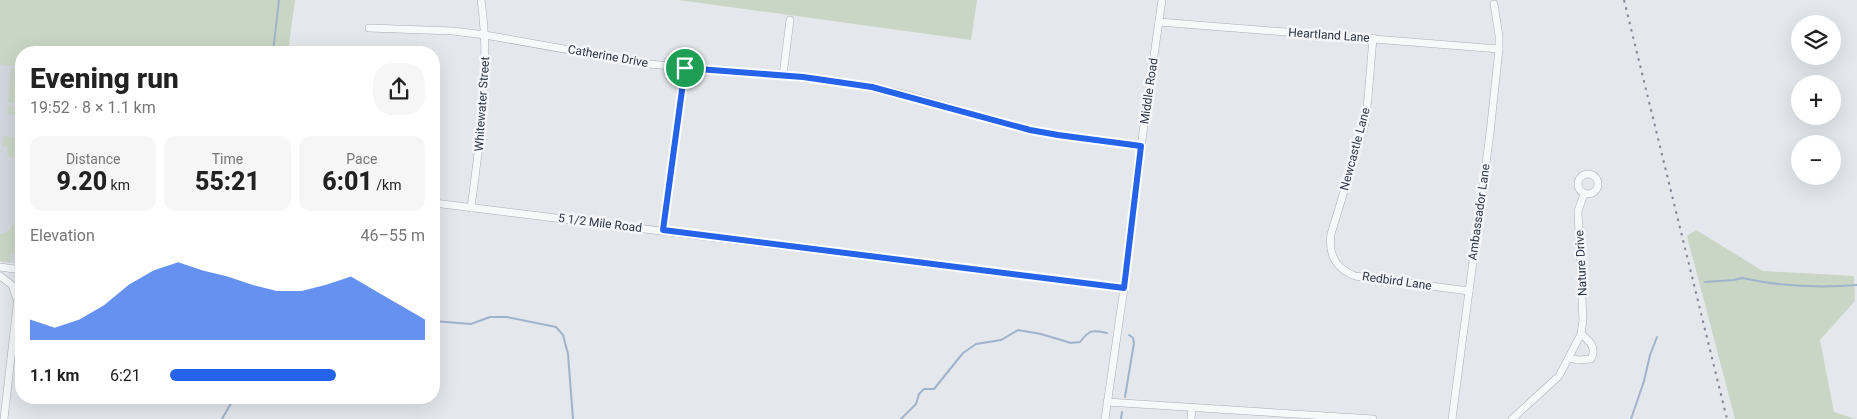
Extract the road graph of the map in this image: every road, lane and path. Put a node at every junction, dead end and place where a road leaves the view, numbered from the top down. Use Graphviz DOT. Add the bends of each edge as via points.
graph roads {
  1 [pos="481,0"];
  2 [pos="1162,0"];
  3 [pos="1494,4"];
  4 [pos="790,20"];
  5 [pos="1159,22"];
  6 [pos="369,28"];
  7 [pos="485,35"];
  8 [pos="1373,38"];
  9 [pos="1499,49"];
  10 [pos="685,68"];
  11 [pos="783,75"];
  12 [pos="1141,146"];
  13 [pos="1584,194"];
  14 [pos="440,204"];
  15 [pos="471,208"];
  16 [pos="663,230"];
  17 [pos="1332,257"];
  18 [pos="0,267"];
  19 [pos="15,270"];
  20 [pos="0,276"];
  21 [pos="1124,288"];
  22 [pos="1468,291"];
  23 [pos="15,294"];
  24 [pos="15,312"];
  25 [pos="1582,334"];
  26 [pos="1569,358"];
  27 [pos="4,379"];
  28 [pos="1107,402"];
  29 [pos="1192,408"];
  30 [pos="4,419"];
  31 [pos="1105,419"];
  32 [pos="1191,419"];
  33 [pos="1373,419"];
  34 [pos="1452,419"];
  35 [pos="1512,419"];
  1 -- 7 [label="street, Whitewater Street"];
  2 -- 5 [label="street, Middle Road"];
  3 -- 9 [label="street, Ambassador Lane"];
  4 -- 11 [label="street"];
  5 -- 8 [label="street, Heartland Lane"];
  5 -- 12 [label="street, Middle Road"];
  6 -- 7 [label="street, Catherine Drive"];
  7 -- 10 [label="street, Catherine Drive"];
  7 -- 15 [label="street, Whitewater Street" via="486,85"];
  8 -- 9 [label="street, Heartland Lane"];
  8 -- 17 [label="street, Newcastle Lane" via="1366,116 1331,234"];
  9 -- 22 [label="street, Ambassador Lane"];
  10 -- 11 [label="street, Catherine Drive"];
  10 -- 16 [label="street"];
  11 -- 12 [label="street, Catherine Drive" via="872,87 1030,130"];
  12 -- 21 [label="street, Middle Road"];
  13 -- 25 [label="street, Nature Drive" via="1578,211"];
  14 -- 15 [label="street, 5 1/2 Mile Road"];
  15 -- 16 [label="street, 5 1/2 Mile Road"];
  16 -- 21 [label="street, 5 1/2 Mile Road"];
  17 -- 22 [label="street, Redbird Lane" via="1342,269 1355,276"];
  18 -- 19 [label="street"];
  20 -- 23 [label="street" via="12,284"];
  21 -- 28 [label="street, Middle Road"];
  22 -- 34 [label="street, Ambassador Lane"];
  24 -- 27 [label="street"];
  25 -- 26 [label="street, Nature Drive"];
  25 -- 26 [label="street, Nature Drive" via="1591,344 1591,359"];
  26 -- 35 [label="street, Nature Drive" via="1552,384"];
  27 -- 30 [label="street"];
  28 -- 29 [label="street"];
  28 -- 31 [label="street, Middle Road"];
  29 -- 32 [label="street"];
  29 -- 33 [label="street"];
}
